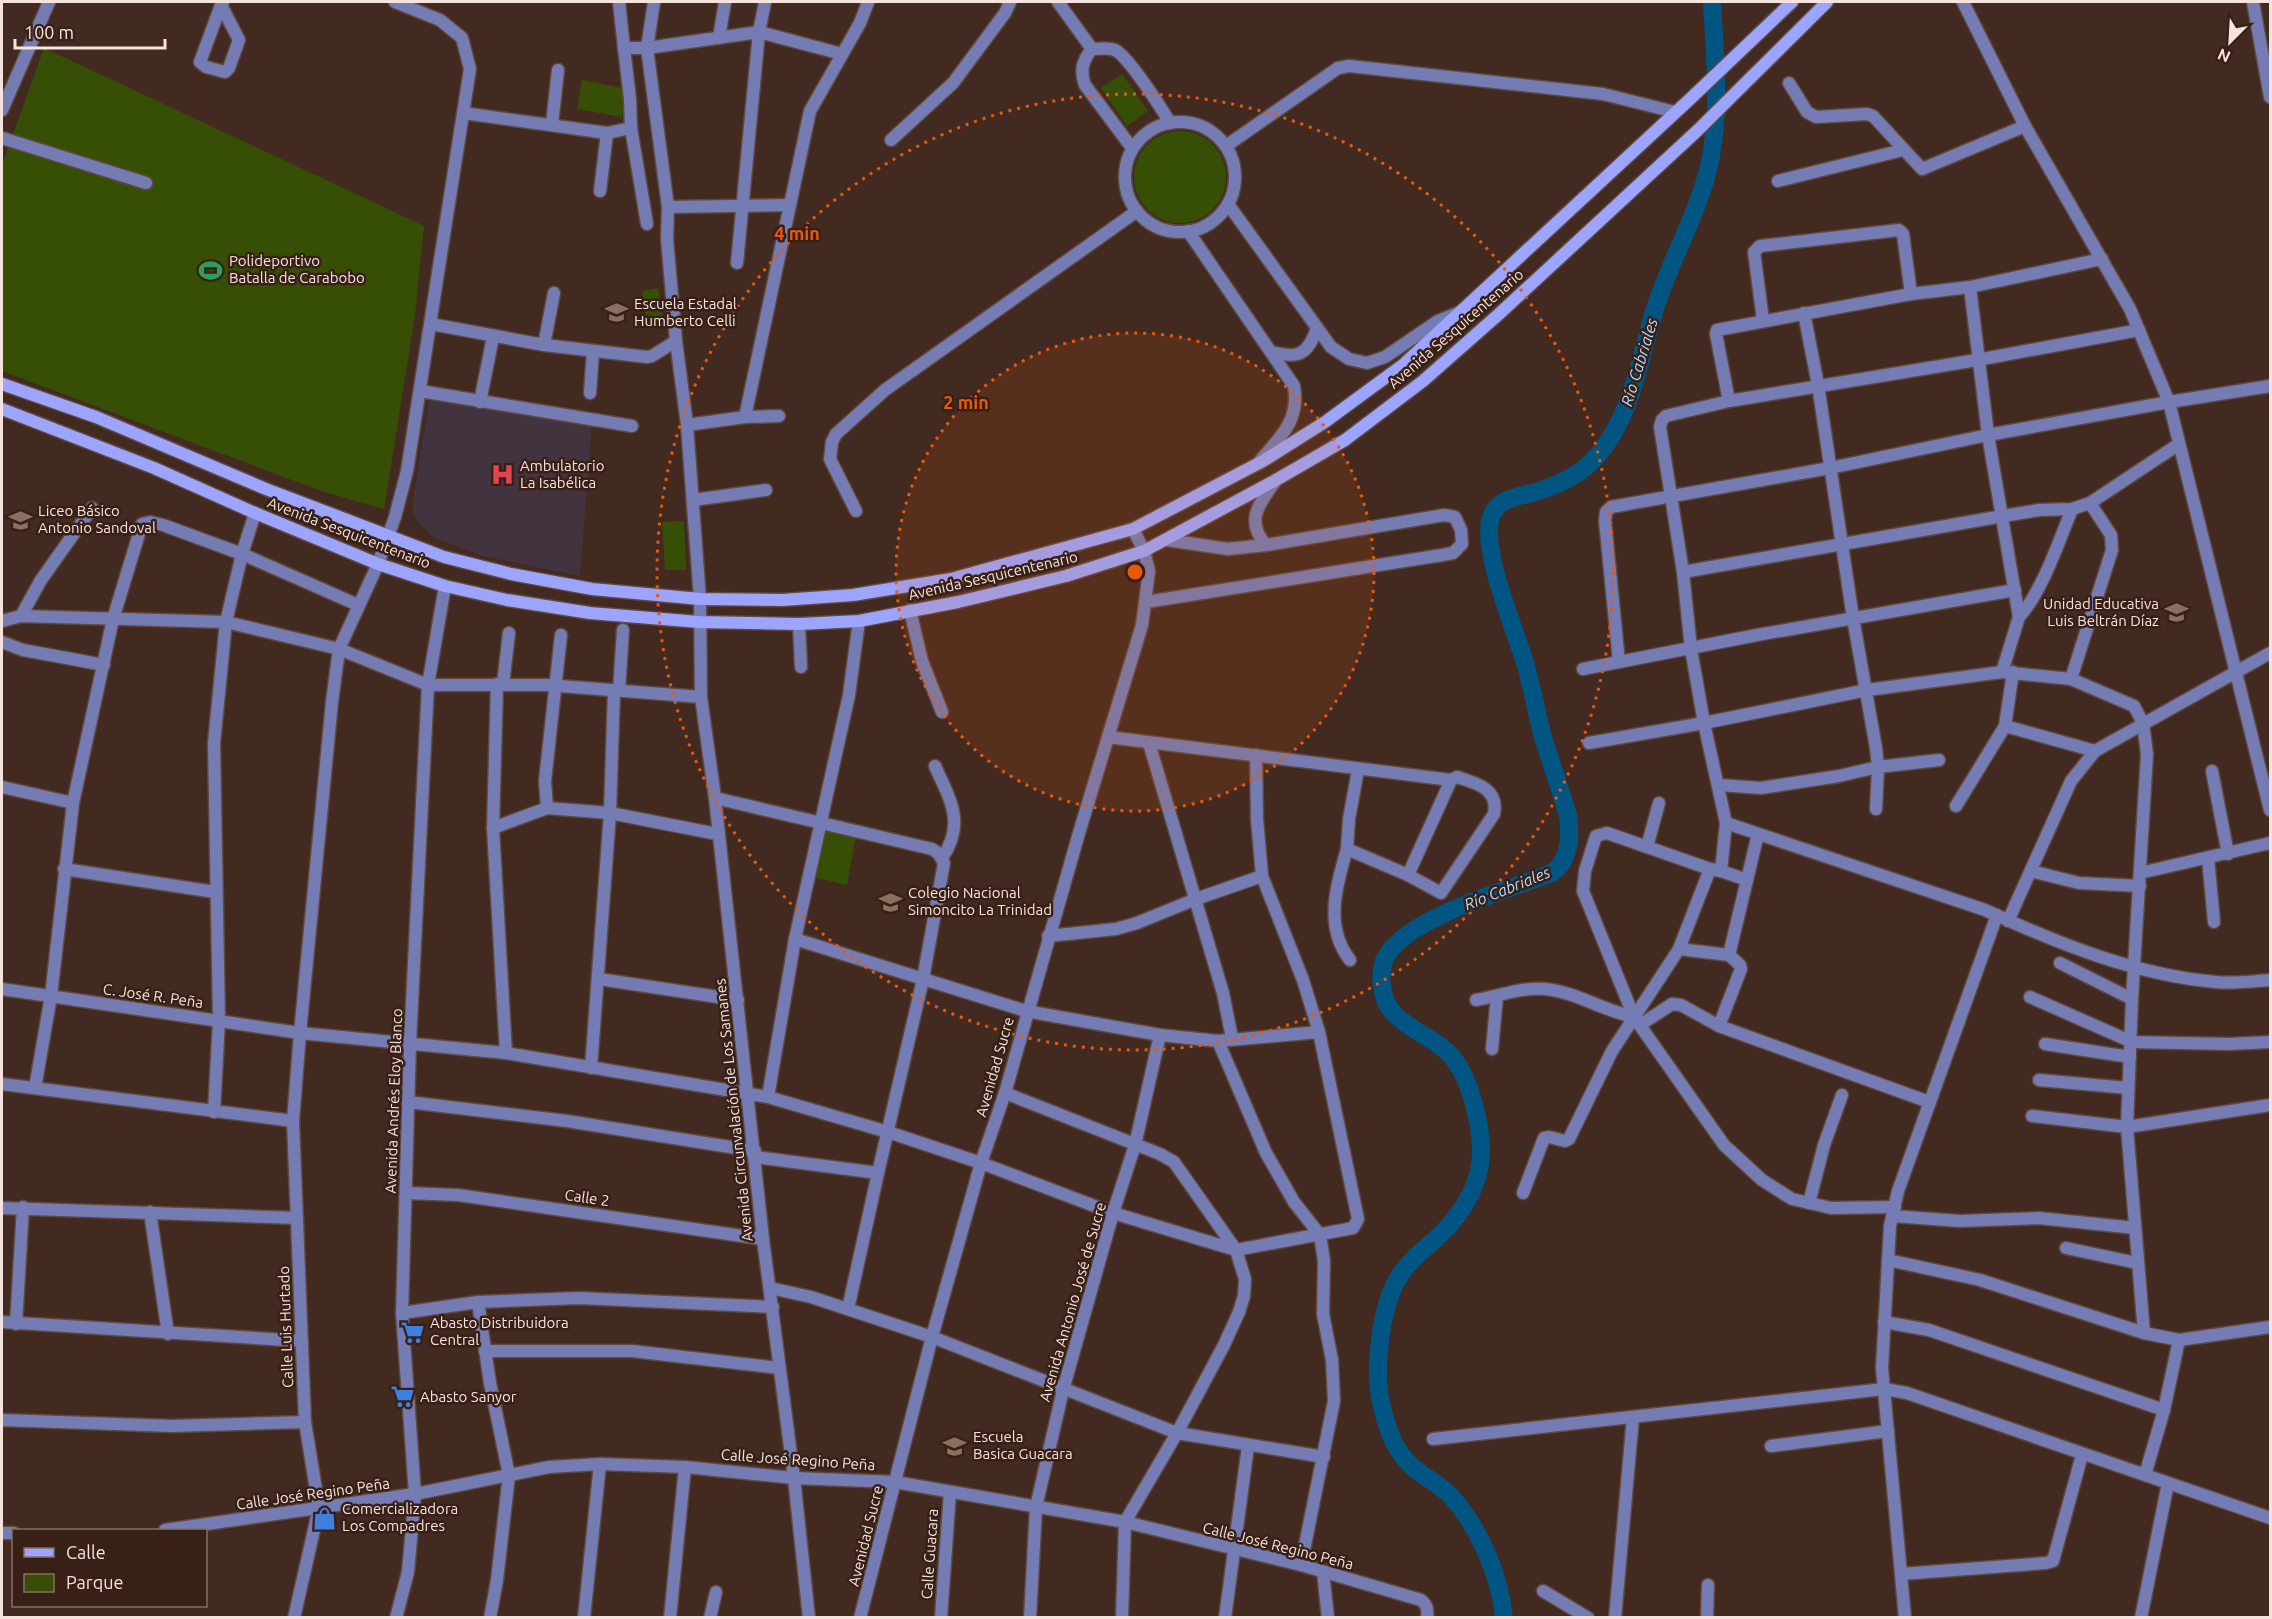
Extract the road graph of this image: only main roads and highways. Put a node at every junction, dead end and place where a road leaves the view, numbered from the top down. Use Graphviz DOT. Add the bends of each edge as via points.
graph roads {
  1 [pos="1792,2"];
  2 [pos="1827,2"];
  3 [pos="2,384"];
  4 [pos="2,409"];
  1 -- 3 [label="main road, Avenida Sesquicentenario" via="1404,364 1325,422 1258,464 1132,529 951,579 853,595 782,600 700,599 592,589 511,574 444,557 266,489 96,417"];
  2 -- 4 [label="main road, Avenida Sesquicentenario" via="1698,130 1423,381 1345,440 1144,551 1066,576 958,602 859,621 799,624 590,614 507,600 378,564 136,460"];
}
